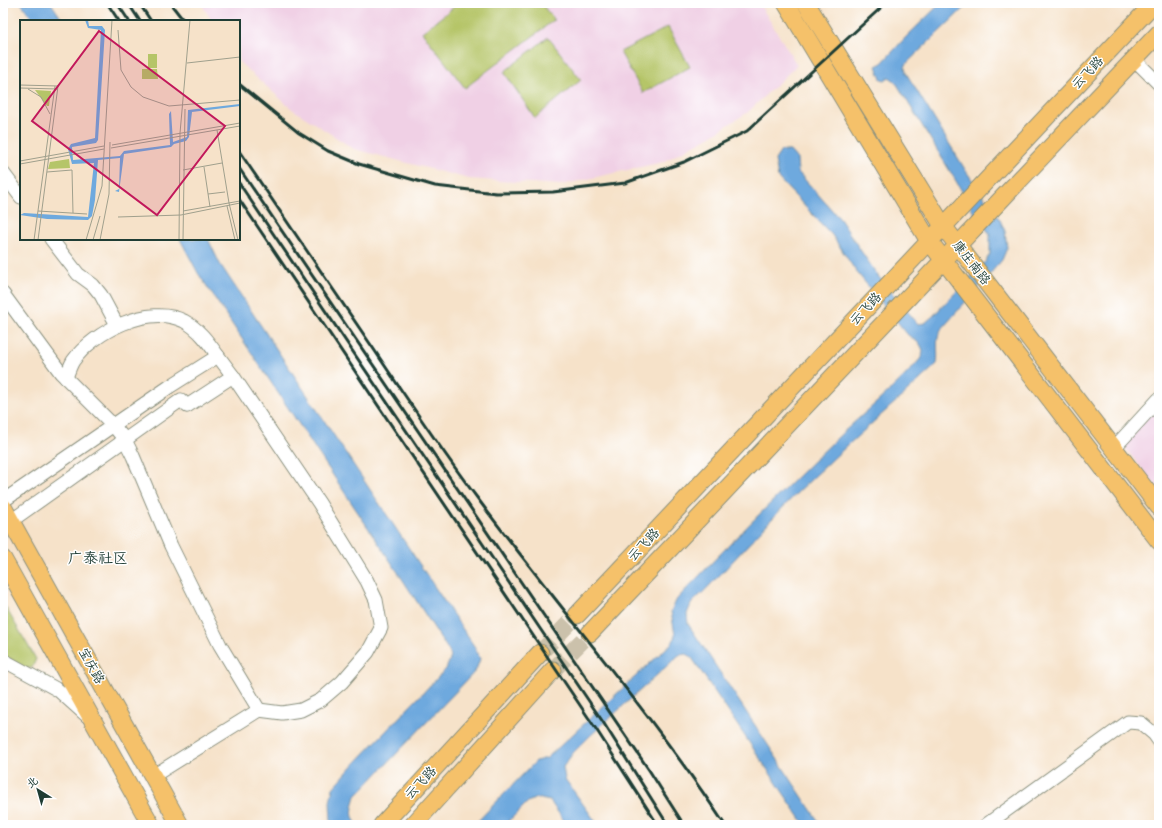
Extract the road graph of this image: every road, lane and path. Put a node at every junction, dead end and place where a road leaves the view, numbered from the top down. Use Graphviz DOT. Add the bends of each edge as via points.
graph roads {
  1 [pos="786,3"];
  2 [pos="806,3"];
  3 [pos="1154,3"];
  4 [pos="1159,33"];
  5 [pos="1134,59"];
  6 [pos="1159,84"];
  7 [pos="3,172"];
  8 [pos="20,196"];
  9 [pos="943,226"];
  10 [pos="52,240"];
  11 [pos="930,241"];
  12 [pos="957,244"];
  13 [pos="944,260"];
  14 [pos="3,294"];
  15 [pos="117,325"];
  16 [pos="218,356"];
  17 [pos="233,376"];
  18 [pos="66,378"];
  19 [pos="1159,399"];
  20 [pos="113,425"];
  21 [pos="125,440"];
  22 [pos="1114,448"];
  23 [pos="3,501"];
  24 [pos="1159,507"];
  25 [pos="6,518"];
  26 [pos="1159,542"];
  27 [pos="3,558"];
  28 [pos="578,615"];
  29 [pos="590,633"];
  30 [pos="540,653"];
  31 [pos="3,660"];
  32 [pos="553,670"];
  33 [pos="259,710"];
  34 [pos="94,722"];
  35 [pos="1159,741"];
  36 [pos="152,776"];
  37 [pos="415,823"];
  38 [pos="151,825"];
  39 [pos="180,825"];
  40 [pos="382,825"];
  41 [pos="986,825"];
  1 -- 11 [label="main road, 康庄南路"];
  2 -- 9 [label="main road, 康庄南路"];
  3 -- 9 [label="main road, 云飞路"];
  4 -- 5 [label="main road, 云飞路"];
  5 -- 6 [label="street"];
  5 -- 12 [label="main road, 云飞路"];
  7 -- 8 [label="street"];
  9 -- 11 [label="main road, 云飞路"];
  9 -- 12 [label="main road, 康庄南路"];
  10 -- 15 [label="street" via="78,274 101,295"];
  11 -- 13 [label="main road, 康庄南路"];
  11 -- 28 [label="main road, 云飞路"];
  12 -- 13 [label="main road, 云飞路"];
  12 -- 22 [label="main road, 康庄南路"];
  13 -- 26 [label="main road, 康庄南路"];
  13 -- 29 [label="main road, 云飞路"];
  14 -- 18 [label="street"];
  15 -- 16 [label="street" via="138,318 169,316 184,321 201,334"];
  15 -- 18 [label="street" via="85,347 72,362"];
  16 -- 17 [label="street"];
  16 -- 20 [label="street"];
  17 -- 21 [label="street" via="186,406 181,400"];
  17 -- 33 [label="street" via="319,503 367,581 376,600 381,628 368,652 342,682 321,700 295,711 282,713"];
  18 -- 20 [label="street"];
  19 -- 22 [label="street"];
  20 -- 21 [label="street"];
  20 -- 23 [label="street"];
  21 -- 25 [label="street"];
  21 -- 33 [label="street" via="171,546 220,645"];
  22 -- 24 [label="main road, 康庄南路"];
  25 -- 36 [label="main road, 宝庆路"];
  27 -- 34 [label="main road, 宝庆路"];
  30 -- 40 [label="main road, 云飞路"];
  31 -- 34 [label="street" via="58,690"];
  32 -- 37 [label="main road, 云飞路"];
  33 -- 36 [label="street"];
  34 -- 38 [label="main road, 宝庆路"];
  35 -- 41 [label="street" via="1142,723 1128,722"];
  36 -- 39 [label="main road, 宝庆路"];
}
